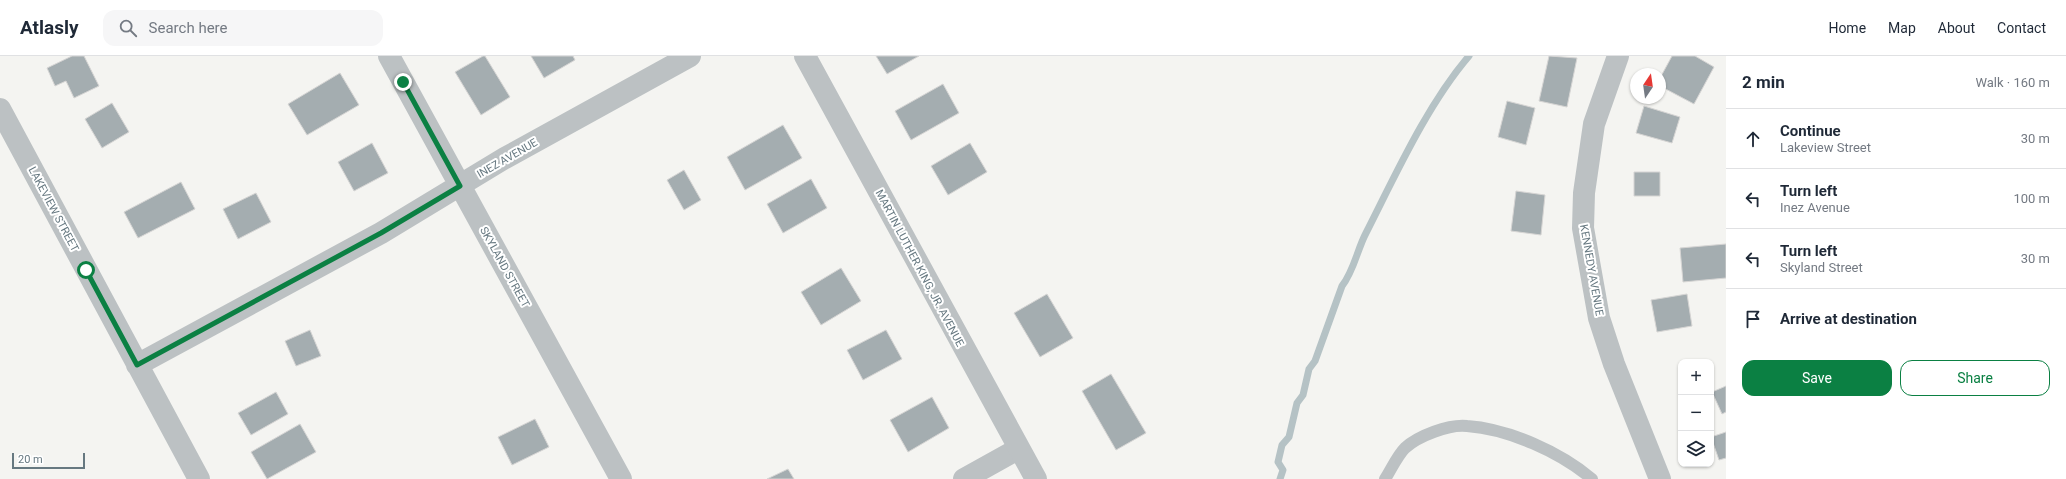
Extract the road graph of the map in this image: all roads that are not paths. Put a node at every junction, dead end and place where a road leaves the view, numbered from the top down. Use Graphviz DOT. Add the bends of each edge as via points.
graph roads {
  1 [pos="389,56"];
  2 [pos="690,56"];
  3 [pos="805,56"];
  4 [pos="1618,56"];
  5 [pos="0,109"];
  6 [pos="460,186"];
  7 [pos="137,365"];
  8 [pos="1018,449"];
  9 [pos="199,479"];
  10 [pos="621,479"];
  11 [pos="964,479"];
  12 [pos="1036,479"];
  13 [pos="1385,479"];
  14 [pos="1592,479"];
  15 [pos="1660,479"];
  1 -- 6 [label="street, SKYLAND STREET"];
  2 -- 6 [label="street, INEZ AVENUE" via="505,158"];
  3 -- 8 [label="street, MARTIN LUTHER KING, JR. AVENUE"];
  4 -- 15 [label="street, KENNEDY AVENUE" via="1594,124 1584,193 1583,228 1600,318 1614,364"];
  5 -- 7 [label="street, LAKEVIEW STREET"];
  6 -- 7 [label="street, INEZ AVENUE" via="381,233"];
  6 -- 10 [label="street, SKYLAND STREET"];
  7 -- 9 [label="street, LAKEVIEW STREET"];
  8 -- 11 [label="street"];
  8 -- 12 [label="street, MARTIN LUTHER KING, JR. AVENUE"];
  13 -- 14 [label="lane" via="1404,449 1431,432 1466,426 1503,432 1537,446 1579,468"];
}
